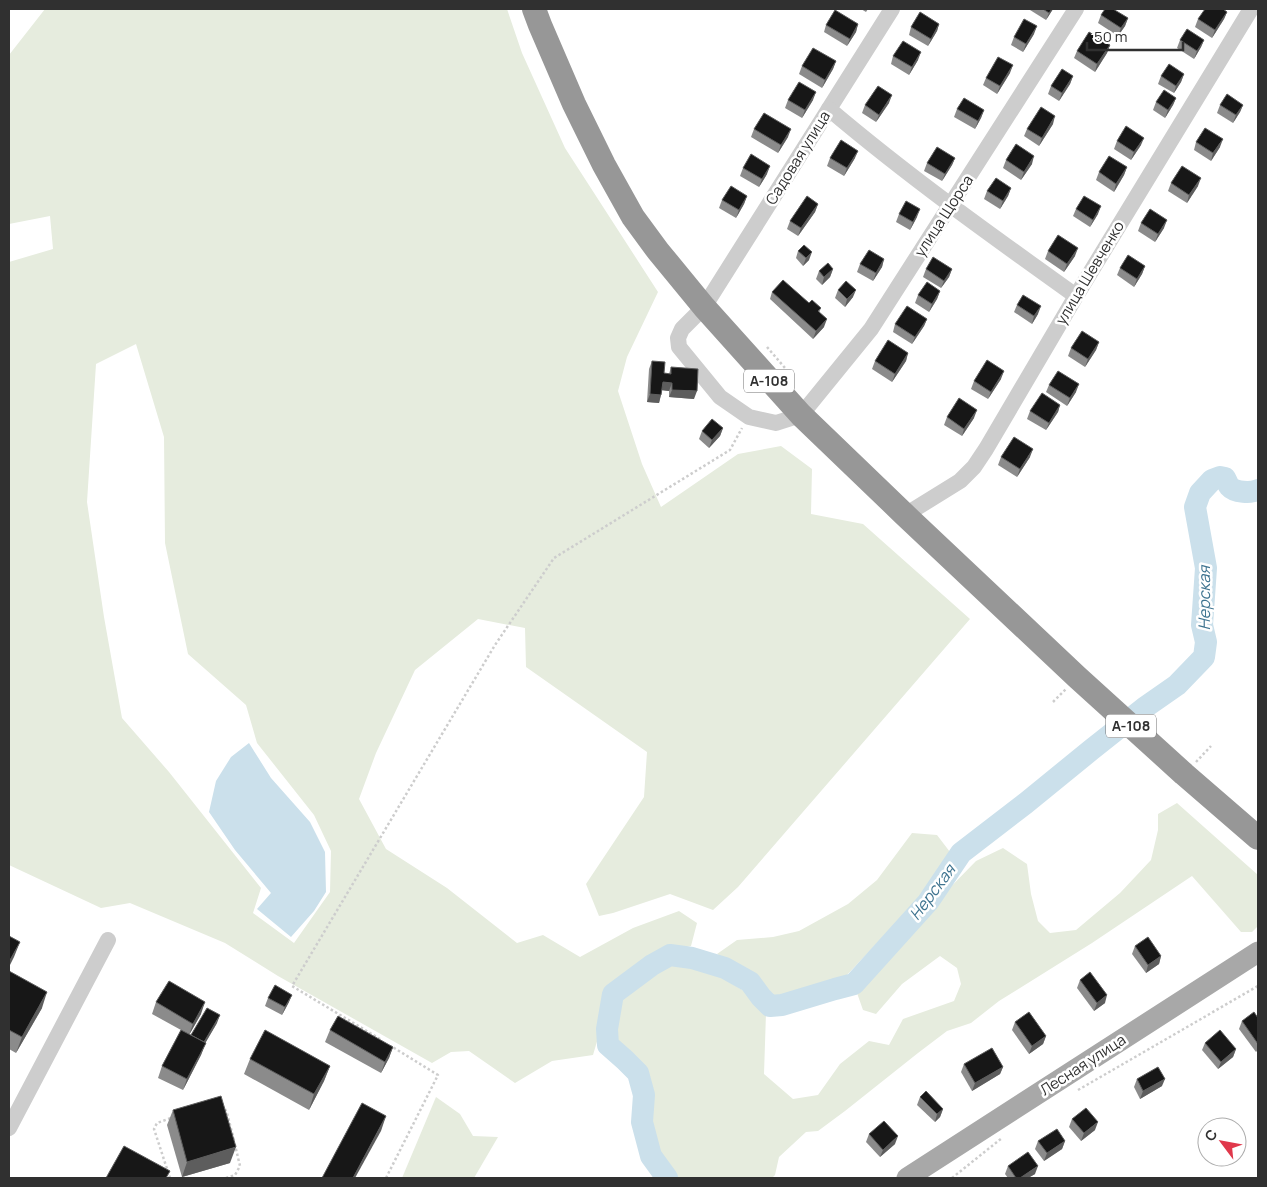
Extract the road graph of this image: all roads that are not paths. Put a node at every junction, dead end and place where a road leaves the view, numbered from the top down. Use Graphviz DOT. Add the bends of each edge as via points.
graph roads {
  1 [pos="892,9"];
  2 [pos="1076,9"];
  3 [pos="1251,9"];
  4 [pos="537,14"];
  5 [pos="829,109"];
  6 [pos="951,206"];
  7 [pos="1076,296"];
  8 [pos="704,308"];
  9 [pos="801,415"];
  10 [pos="905,515"];
  11 [pos="1258,838"];
  12 [pos="108,940"];
  13 [pos="1258,952"];
  14 [pos="9,1128"];
  15 [pos="907,1178"];
  1 -- 5 [label="street, Садовая улица"];
  2 -- 6 [label="street, улица Щорса"];
  3 -- 7 [label="street, улица Шевченко"];
  4 -- 8 [label="highway, А-108" via="578,113 633,217"];
  5 -- 6 [label="street"];
  5 -- 8 [label="street, Садовая улица"];
  6 -- 7 [label="street"];
  6 -- 9 [label="street, улица Щорса" via="871,329"];
  7 -- 10 [label="street, улица Шевченко" via="974,467 960,481"];
  8 -- 9 [label="highway, А-108"];
  8 -- 9 [label="street, Садовая улица" via="682,328 679,347 720,397 749,417 776,423"];
  9 -- 10 [label="highway, А-108"];
  10 -- 11 [label="highway, А-108" via="1077,677"];
  12 -- 14 [label="street"];
  13 -- 15 [label="main road, Лесная улица"];
}
